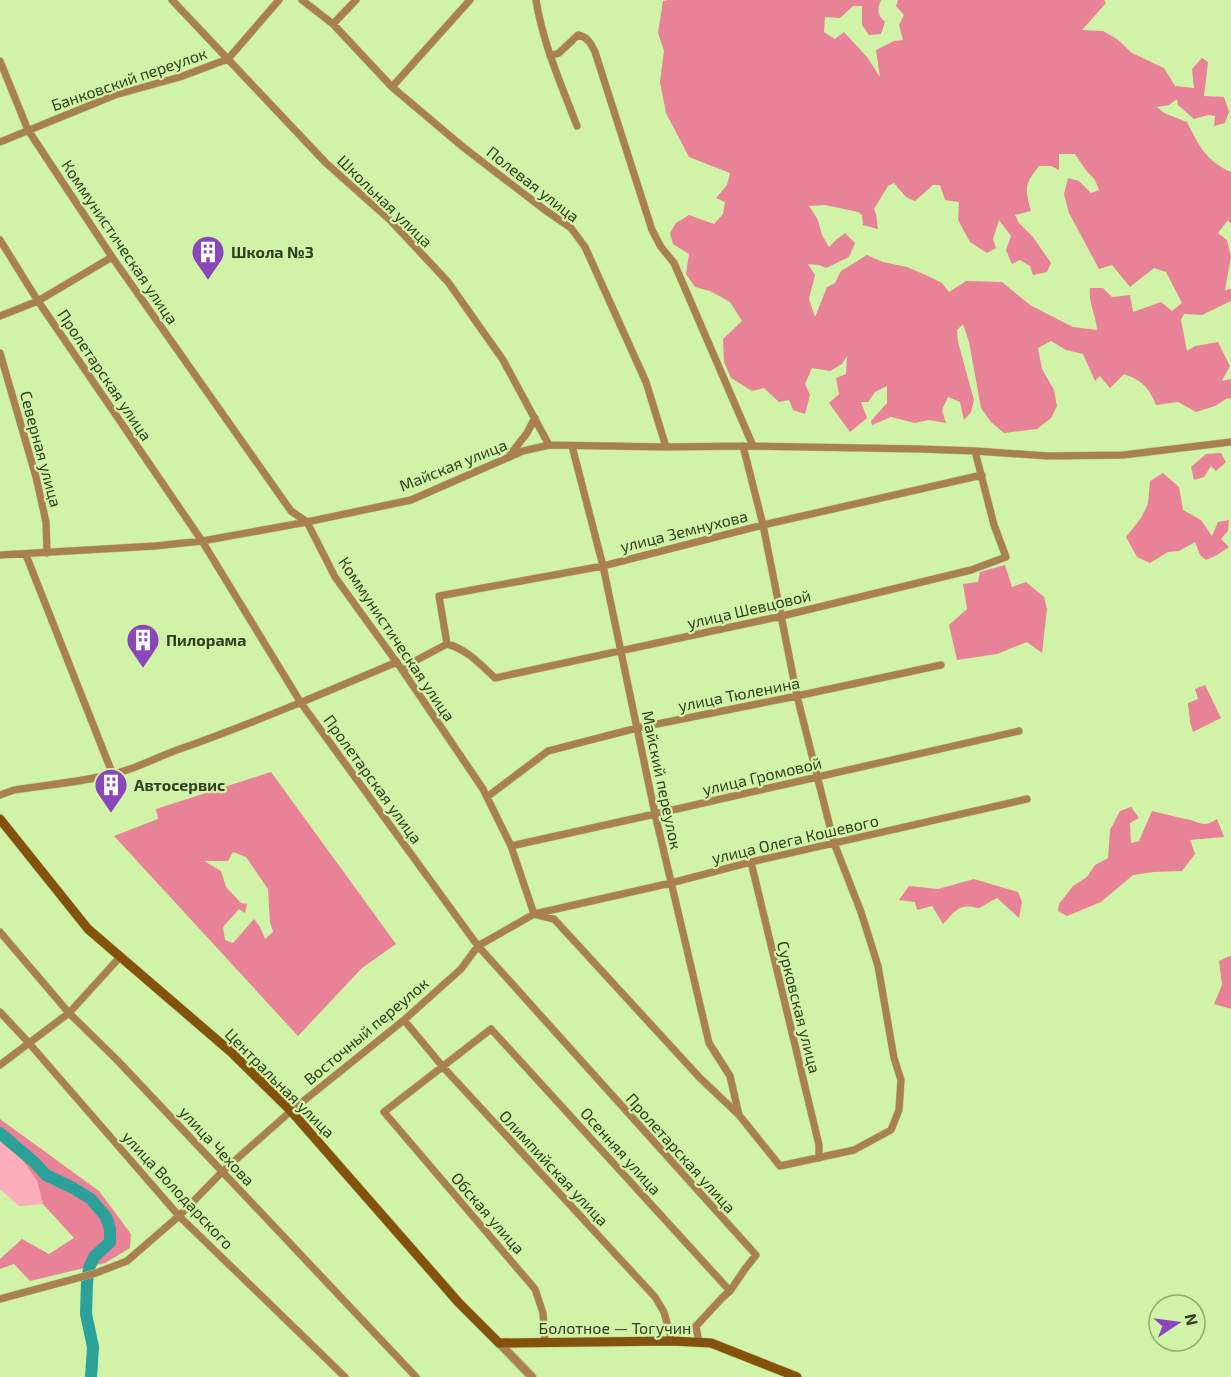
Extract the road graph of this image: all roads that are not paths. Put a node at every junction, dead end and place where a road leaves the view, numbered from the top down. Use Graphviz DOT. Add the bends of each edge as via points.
graph roads {
  1 [pos="172,0"];
  2 [pos="279,0"];
  3 [pos="302,0"];
  4 [pos="356,0"];
  5 [pos="470,0"];
  6 [pos="536,0"];
  7 [pos="333,24"];
  8 [pos="550,56"];
  9 [pos="228,59"];
  10 [pos="0,61"];
  11 [pos="392,87"];
  12 [pos="577,126"];
  13 [pos="27,130"];
  14 [pos="0,142"];
  15 [pos="0,240"];
  16 [pos="112,257"];
  17 [pos="38,301"];
  18 [pos="0,316"];
  19 [pos="0,353"];
  20 [pos="535,418"];
  21 [pos="1231,442"];
  22 [pos="549,445"];
  23 [pos="572,446"];
  24 [pos="743,446"];
  25 [pos="753,446"];
  26 [pos="666,447"];
  27 [pos="975,450"];
  28 [pos="508,457"];
  29 [pos="981,475"];
  30 [pos="308,522"];
  31 [pos="764,525"];
  32 [pos="202,541"];
  33 [pos="47,553"];
  34 [pos="0,555"];
  35 [pos="26,555"];
  36 [pos="603,566"];
  37 [pos="782,616"];
  38 [pos="447,644"];
  39 [pos="621,651"];
  40 [pos="396,662"];
  41 [pos="941,665"];
  42 [pos="403,671"];
  43 [pos="797,696"];
  44 [pos="302,703"];
  45 [pos="637,728"];
  46 [pos="1019,731"];
  47 [pos="113,775"];
  48 [pos="817,777"];
  49 [pos="0,795"];
  50 [pos="487,797"];
  51 [pos="1027,799"];
  52 [pos="655,814"];
  53 [pos="0,819"];
  54 [pos="834,843"];
  55 [pos="511,846"];
  56 [pos="751,862"];
  57 [pos="671,884"];
  58 [pos="534,914"];
  59 [pos="0,932"];
  60 [pos="478,946"];
  61 [pos="120,957"];
  62 [pos="0,1012"];
  63 [pos="69,1013"];
  64 [pos="404,1020"];
  65 [pos="28,1042"];
  66 [pos="0,1065"];
  67 [pos="443,1067"];
  68 [pos="291,1111"];
  69 [pos="739,1115"];
  70 [pos="819,1158"];
  71 [pos="223,1172"];
  72 [pos="179,1216"];
  73 [pos="730,1291"];
  74 [pos="0,1299"];
  75 [pos="672,1341"];
  76 [pos="499,1343"];
  77 [pos="545,1343"];
  78 [pos="699,1343"];
  79 [pos="345,1377"];
  80 [pos="416,1377"];
  81 [pos="532,1377"];
  82 [pos="796,1377"];
  1 -- 9 [label="street, Школьная улица"];
  2 -- 9 [label="street, Банковский переулок"];
  3 -- 7 [label="street, Полевая улица"];
  4 -- 7 [label="street"];
  5 -- 11 [label="street"];
  6 -- 8 [label="street"];
  7 -- 11 [label="street, Полевая улица"];
  8 -- 12 [label="street"];
  8 -- 25 [label="street" via="578,35 590,42 652,230 674,262"];
  9 -- 13 [label="street, Банковский переулок" via="115,95"];
  9 -- 20 [label="street, Школьная улица" via="326,163 391,221 448,282 502,360"];
  10 -- 13 [label="street, Коммунистическая улица"];
  11 -- 26 [label="street, Полевая улица" via="463,147 571,228 585,247 646,382"];
  13 -- 14 [label="street, Банковский переулок"];
  13 -- 16 [label="street, Коммунистическая улица"];
  15 -- 17 [label="street, Пролетарская улица"];
  16 -- 17 [label="street"];
  16 -- 30 [label="street, Коммунистическая улица" via="291,511"];
  17 -- 18 [label="street"];
  17 -- 32 [label="street, Пролетарская улица"];
  19 -- 33 [label="street, Северная улица" via="36,477 46,522"];
  20 -- 22 [label="street, Школьная улица"];
  20 -- 28 [label="street"];
  21 -- 27 [label="street, Майская улица" via="1123,455 1048,456"];
  22 -- 23 [label="street, Майская улица"];
  22 -- 28 [label="street, Майская улица"];
  23 -- 26 [label="street, Майская улица"];
  23 -- 36 [label="street, Майский переулок"];
  24 -- 25 [label="street, Майская улица"];
  24 -- 26 [label="street, Майская улица"];
  24 -- 31 [label="street"];
  25 -- 27 [label="street, Майская улица"];
  27 -- 29 [label="street"];
  28 -- 30 [label="street, Майская улица" via="411,500"];
  29 -- 31 [label="street, улица Земнухова"];
  29 -- 37 [label="street, улица Шевцовой" via="1006,557 960,573"];
  30 -- 32 [label="street, Майская улица"];
  30 -- 40 [label="street, Коммунистическая улица" via="335,577"];
  31 -- 36 [label="street, улица Земнухова"];
  31 -- 37 [label="street"];
  32 -- 33 [label="street, Майская улица"];
  32 -- 44 [label="street, Пролетарская улица"];
  33 -- 35 [label="street, Майская улица"];
  34 -- 35 [label="street, Майская улица"];
  35 -- 47 [label="street"];
  36 -- 38 [label="street, улица Земнухова" via="440,596"];
  36 -- 39 [label="street, Майский переулок"];
  37 -- 39 [label="street, улица Шевцовой"];
  37 -- 43 [label="street"];
  38 -- 39 [label="street, улица Шевцовой" via="458,646 495,678"];
  38 -- 42 [label="street"];
  39 -- 45 [label="street, Майский переулок"];
  40 -- 42 [label="street, Коммунистическая улица"];
  40 -- 44 [label="street"];
  41 -- 43 [label="street, улица Тюленина"];
  42 -- 50 [label="street, Коммунистическая улица"];
  43 -- 45 [label="street, улица Тюленина"];
  43 -- 48 [label="street"];
  44 -- 47 [label="street"];
  44 -- 60 [label="street, Пролетарская улица"];
  45 -- 50 [label="street, улица Тюленина" via="548,751"];
  45 -- 52 [label="street, Майский переулок"];
  46 -- 48 [label="street, улица Громовой"];
  47 -- 49 [label="street"];
  48 -- 52 [label="street, улица Громовой"];
  48 -- 54 [label="street"];
  50 -- 55 [label="street, Коммунистическая улица"];
  51 -- 54 [label="street, улица Олега Кошевого"];
  52 -- 55 [label="street, улица Громовой"];
  52 -- 57 [label="street, Майский переулок"];
  53 -- 61 [label="main road, Центральная улица" via="88,929"];
  54 -- 56 [label="street, улица Олега Кошевого"];
  54 -- 70 [label="street" via="878,966 901,1080 899,1110 891,1130 854,1150"];
  55 -- 58 [label="street, Коммунистическая улица"];
  56 -- 57 [label="street, улица Олега Кошевого"];
  56 -- 70 [label="street, Сурковская улица" via="819,1144"];
  57 -- 58 [label="street, улица Олега Кошевого"];
  57 -- 69 [label="street, Майский переулок" via="710,1043 730,1076"];
  58 -- 60 [label="street, Восточный переулок"];
  58 -- 69 [label="street" via="554,919"];
  59 -- 63 [label="street, улица Чехова"];
  60 -- 64 [label="street, Восточный переулок" via="460,969"];
  60 -- 73 [label="street, Пролетарская улица" via="756,1255"];
  61 -- 63 [label="street"];
  61 -- 68 [label="main road, Центральная улица" via="231,1052"];
  62 -- 65 [label="street, улица Володарского"];
  63 -- 65 [label="street"];
  63 -- 71 [label="street, улица Чехова"];
  64 -- 67 [label="street, Олимпийская улица"];
  64 -- 68 [label="street, Восточный переулок"];
  65 -- 66 [label="street"];
  65 -- 72 [label="street, улица Володарского"];
  67 -- 73 [label="street, Осенняя улица" via="491,1029"];
  67 -- 75 [label="street, Олимпийская улица" via="655,1297"];
  67 -- 77 [label="street, Обская улица" via="384,1112 535,1289 543,1313"];
  68 -- 71 [label="street, Восточный переулок"];
  68 -- 76 [label="main road, Центральная улица" via="459,1303"];
  69 -- 70 [label="street" via="780,1166"];
  71 -- 72 [label="street, Восточный переулок"];
  71 -- 80 [label="street, улица Чехова"];
  72 -- 74 [label="street, Восточный переулок" via="128,1261"];
  72 -- 79 [label="street, улица Володарского"];
  73 -- 78 [label="street" via="696,1326"];
  75 -- 77 [label="main road, Болотное — Тогучин"];
  75 -- 78 [label="main road, Болотное — Тогучин"];
  76 -- 77 [label="main road, Болотное — Тогучин"];
  76 -- 81 [label="street, Центральная улица"];
  78 -- 82 [label="main road, Болотное — Тогучин" via="711,1343"];
}
